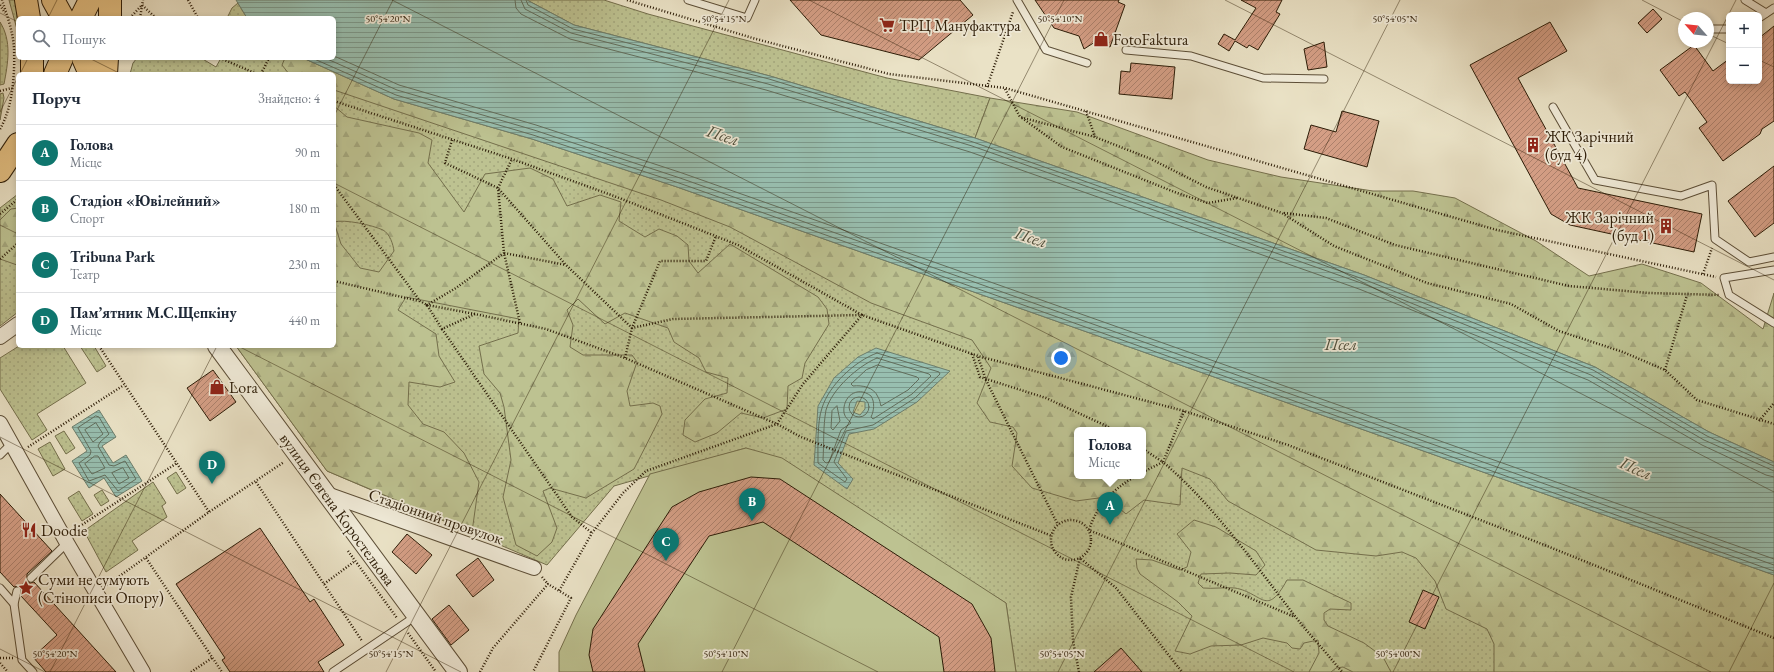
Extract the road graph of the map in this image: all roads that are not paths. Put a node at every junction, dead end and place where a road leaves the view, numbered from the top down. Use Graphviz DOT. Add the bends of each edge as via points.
graph roads {
  1 [pos="26,0"];
  2 [pos="53,0"];
  3 [pos="90,0"];
  4 [pos="110,0"];
  5 [pos="688,0"];
  6 [pos="755,0"];
  7 [pos="1745,0"];
  8 [pos="1015,3"];
  9 [pos="1774,8"];
  10 [pos="1766,13"];
  11 [pos="19,16"];
  12 [pos="62,16"];
  13 [pos="83,16"];
  14 [pos="110,16"];
  15 [pos="1762,16"];
  16 [pos="1714,29"];
  17 [pos="1726,30"];
  18 [pos="1126,50"];
  19 [pos="32,60"];
  20 [pos="61,60"];
  21 [pos="72,60"];
  22 [pos="84,60"];
  23 [pos="108,60"];
  24 [pos="1087,63"];
  25 [pos="32,72"];
  26 [pos="56,72"];
  27 [pos="72,72"];
  28 [pos="89,72"];
  29 [pos="106,72"];
  30 [pos="1324,79"];
  31 [pos="1553,107"];
  32 [pos="1774,257"];
  33 [pos="1774,270"];
  34 [pos="1774,323"];
  35 [pos="16,325"];
  36 [pos="0,336"];
  37 [pos="218,348"];
  38 [pos="0,423"];
  39 [pos="12,442"];
  40 [pos="0,455"];
  41 [pos="327,494"];
  42 [pos="67,543"];
  43 [pos="534,568"];
  44 [pos="31,578"];
  45 [pos="0,588"];
  46 [pos="17,591"];
  47 [pos="14,604"];
  48 [pos="417,616"];
  49 [pos="33,672"];
  50 [pos="143,672"];
  51 [pos="333,672"];
  52 [pos="458,672"];
  1 -- 11 [label="main road"];
  2 -- 12 [label="main road"];
  3 -- 13 [label="main road"];
  4 -- 14 [label="main road"];
  5 -- 6 [label="lane" via="747,18"];
  7 -- 10 [label="lane"];
  8 -- 24 [label="lane" via="1046,50"];
  9 -- 10 [label="lane"];
  10 -- 15 [label="lane"];
  16 -- 17 [label="lane"];
  18 -- 30 [label="lane" via="1191,56 1263,78"];
  19 -- 25 [label="main road"];
  20 -- 26 [label="main road"];
  21 -- 27 [label="main road"];
  22 -- 28 [label="main road"];
  23 -- 29 [label="main road"];
  31 -- 32 [label="lane" via="1595,180 1681,196 1712,185 1715,239 1748,262"];
  33 -- 34 [label="lane" via="1724,278 1729,295"];
  35 -- 36 [label="street"];
  37 -- 41 [label="street, вулиця Євгена Коростельова"];
  38 -- 39 [label="street"];
  39 -- 40 [label="lane"];
  39 -- 42 [label="street"];
  41 -- 43 [label="street, Стадіонний провулок"];
  41 -- 48 [label="street, вулиця Євгена Коростельова"];
  42 -- 44 [label="lane"];
  42 -- 50 [label="street"];
  45 -- 47 [label="lane"];
  46 -- 47 [label="lane"];
  47 -- 49 [label="lane" via="22,660"];
  48 -- 51 [label="lane"];
  48 -- 52 [label="street, вулиця Євгена Коростельова"];
}
